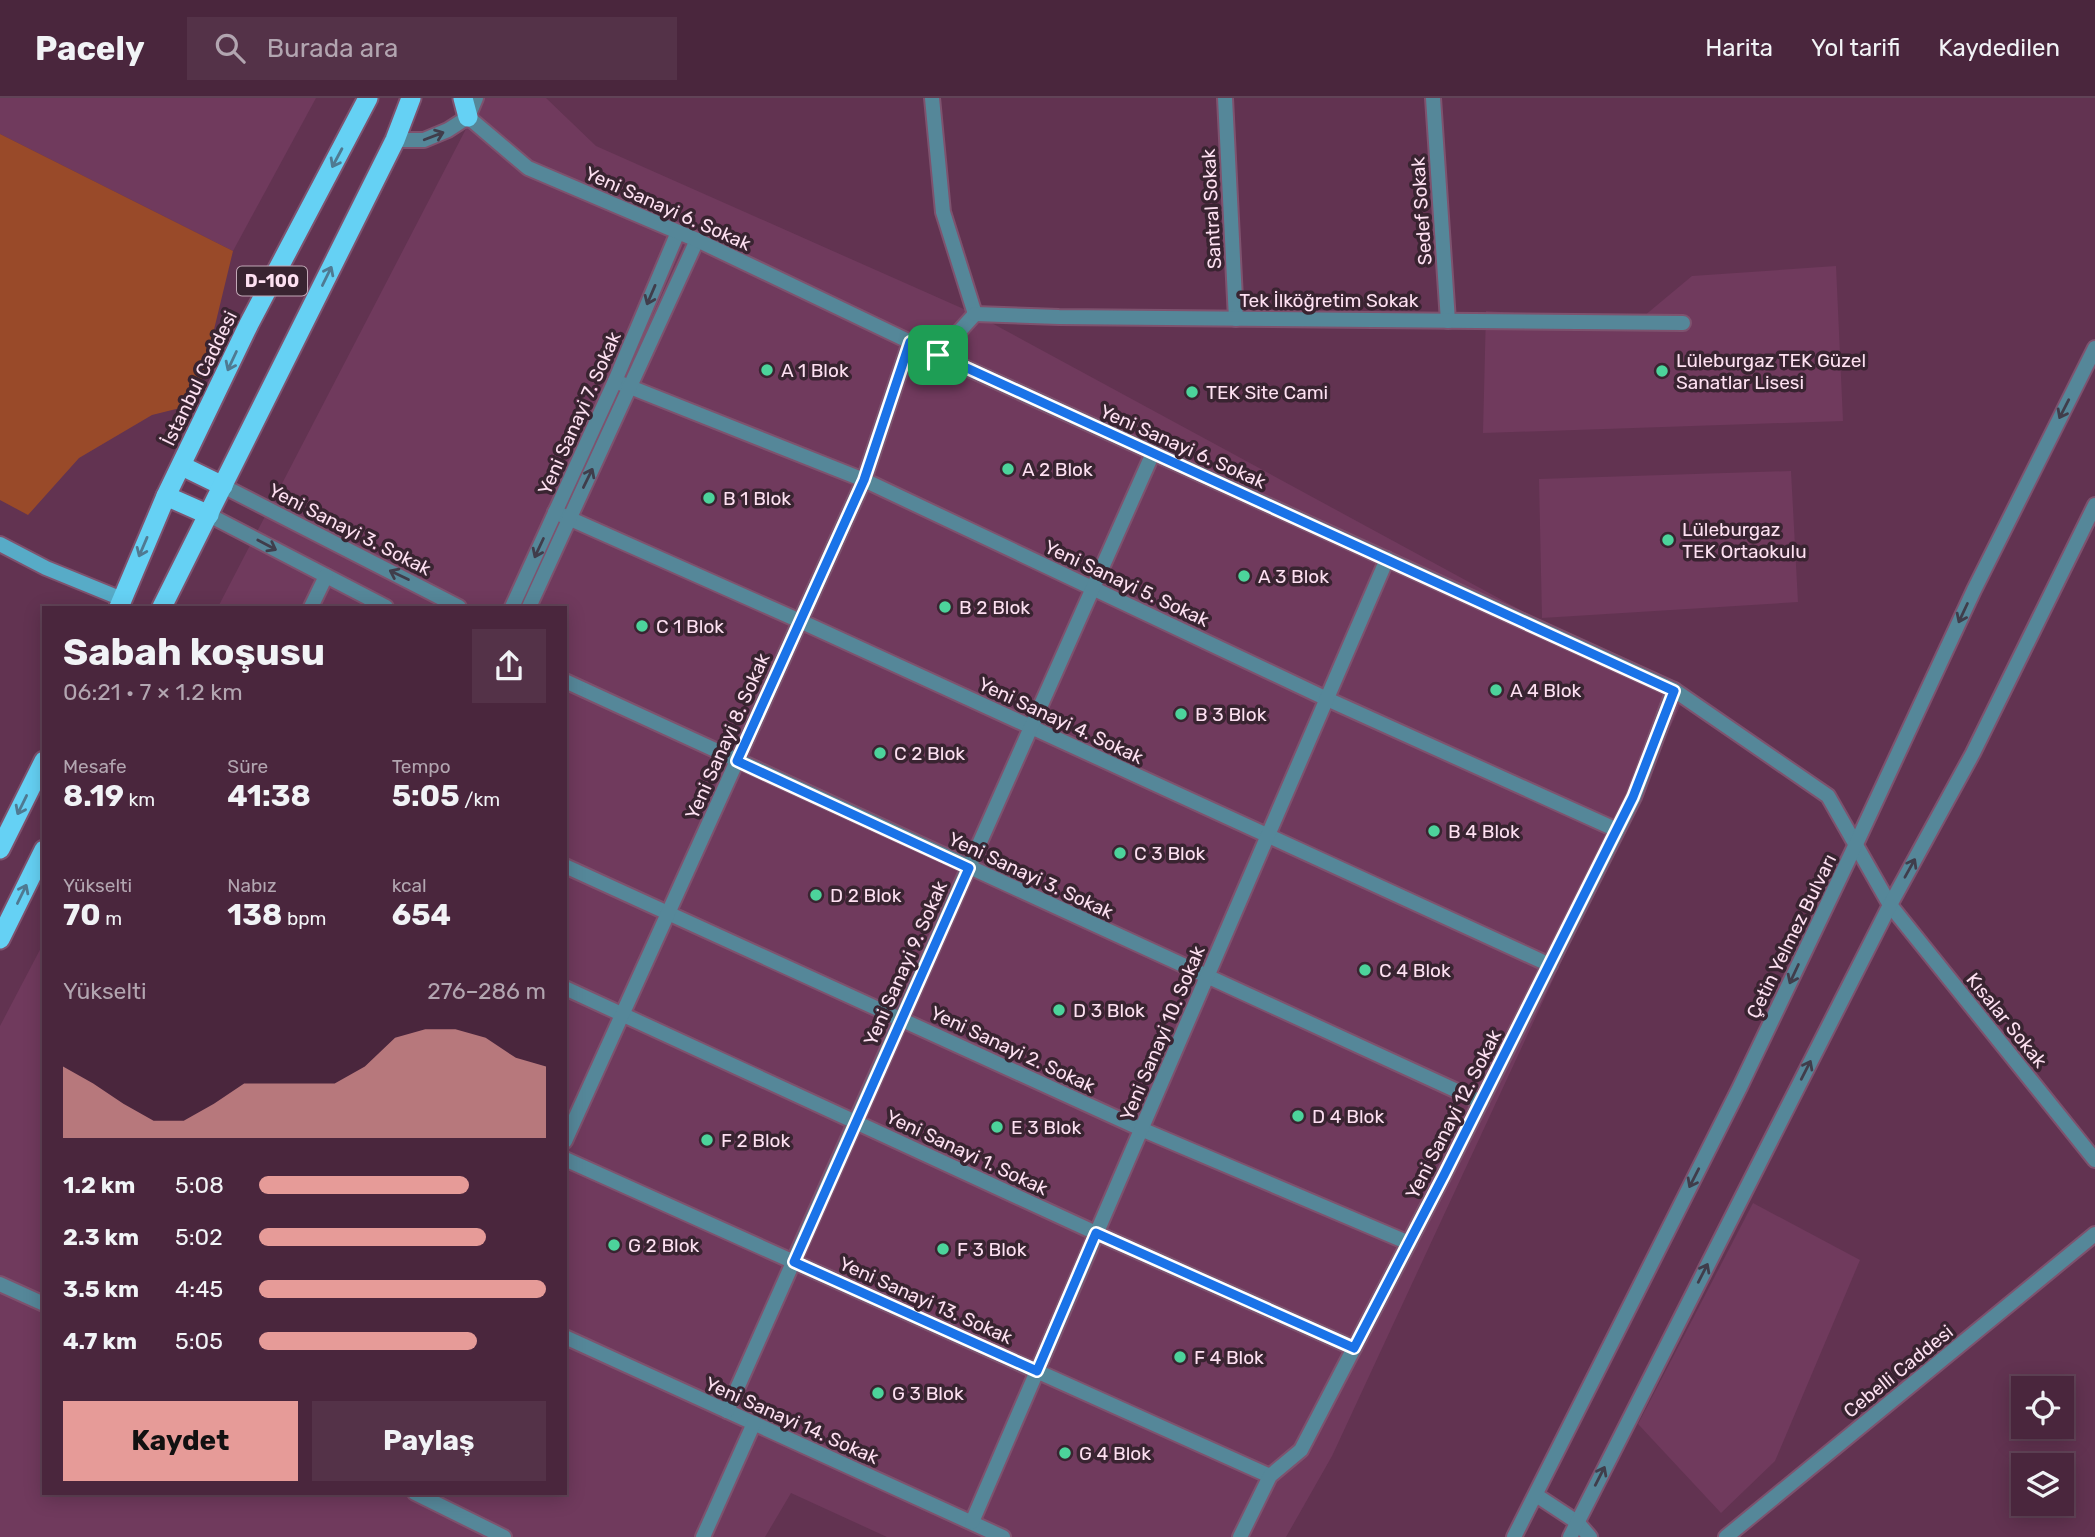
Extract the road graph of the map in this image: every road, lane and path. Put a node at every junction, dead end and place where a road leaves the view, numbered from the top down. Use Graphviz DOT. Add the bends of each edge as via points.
graph roads {
  1 [pos="368,98"];
  2 [pos="411,98"];
  3 [pos="476,98"];
  4 [pos="932,98"];
  5 [pos="1225,98"];
  6 [pos="1433,98"];
  7 [pos="466,108"];
  8 [pos="395,140"];
  9 [pos="678,232"];
  10 [pos="696,240"];
  11 [pos="975,314"];
  12 [pos="1236,319"];
  13 [pos="1448,321"];
  14 [pos="1683,323"];
  15 [pos="910,342"];
  16 [pos="2095,348"];
  17 [pos="938,355"];
  18 [pos="615,380"];
  19 [pos="632,386"];
  20 [pos="1153,453"];
  21 [pos="182,466"];
  22 [pos="864,480"];
  23 [pos="223,486"];
  24 [pos="166,496"];
  25 [pos="2095,505"];
  26 [pos="209,515"];
  27 [pos="562,515"];
  28 [pos="0,544"];
  29 [pos="1387,559"];
  30 [pos="326,576"];
  31 [pos="1093,588"];
  32 [pos="120,603"];
  33 [pos="163,606"];
  34 [pos="311,606"];
  35 [pos="384,606"];
  36 [pos="457,606"];
  37 [pos="513,606"];
  38 [pos="529,606"];
  39 [pos="800,621"];
  40 [pos="567,682"];
  41 [pos="1674,691"];
  42 [pos="1327,699"];
  43 [pos="1031,727"];
  44 [pos="737,761"];
  45 [pos="42,765"];
  46 [pos="1617,830"];
  47 [pos="1268,836"];
  48 [pos="1856,844"];
  49 [pos="0,849"];
  50 [pos="42,854"];
  51 [pos="567,867"];
  52 [pos="969,868"];
  53 [pos="1890,905"];
  54 [pos="669,912"];
  55 [pos="0,939"];
  56 [pos="1549,965"];
  57 [pos="1207,978"];
  58 [pos="567,989"];
  59 [pos="623,1013"];
  60 [pos="902,1019"];
  61 [pos="1481,1102"];
  62 [pos="856,1122"];
  63 [pos="1142,1129"];
  64 [pos="567,1137"];
  65 [pos="567,1160"];
  66 [pos="2095,1160"];
  67 [pos="1096,1233"];
  68 [pos="2095,1234"];
  69 [pos="1409,1243"];
  70 [pos="794,1262"];
  71 [pos="0,1284"];
  72 [pos="42,1303"];
  73 [pos="567,1338"];
  74 [pos="1354,1348"];
  75 [pos="1037,1371"];
  76 [pos="727,1411"];
  77 [pos="754,1423"];
  78 [pos="1270,1476"];
  79 [pos="1536,1494"];
  80 [pos="419,1495"];
  81 [pos="972,1522"];
  82 [pos="1577,1522"];
  83 [pos="504,1537"];
  84 [pos="703,1537"];
  85 [pos="1003,1537"];
  86 [pos="1240,1537"];
  87 [pos="1514,1537"];
  88 [pos="1570,1537"];
  89 [pos="1590,1537"];
  90 [pos="1726,1537"];
  1 -- 21 [label="highway, İstanbul Caddesi / D-100, one-way"];
  2 -- 8 [label="highway, D-100"];
  3 -- 7 [label="street"];
  4 -- 11 [label="street" via="943,212"];
  5 -- 12 [label="street, Santral Sokak"];
  6 -- 13 [label="street, Sedef Sokak"];
  8 -- 7 [label="street, one-way" via="424,140 448,130"];
  7 -- 9 [label="street, Yeni Sanayi 6. Sokak" via="528,168"];
  23 -- 8 [label="highway, D-100, one-way"];
  9 -- 10 [label="street, Yeni Sanayi 6. Sokak"];
  9 -- 18 [label="street, Yeni Sanayi 7. Sokak, one-way"];
  10 -- 15 [label="street, Yeni Sanayi 6. Sokak"];
  10 -- 19 [label="street, Yeni Sanayi 7. Sokak"];
  11 -- 12 [label="street, Tek İlköğretim Sokak"];
  11 -- 17 [label="street"];
  12 -- 13 [label="street, Tek İlköğretim Sokak"];
  13 -- 14 [label="street, Tek İlköğretim Sokak"];
  15 -- 17 [label="street, Yeni Sanayi 6. Sokak"];
  15 -- 22 [label="street, Yeni Sanayi 8. Sokak"];
  16 -- 48 [label="street, Çetin Yelmez Bulvarı, one-way" via="1974,590"];
  17 -- 20 [label="street, Yeni Sanayi 6. Sokak"];
  18 -- 19 [label="street, Yeni Sanayi 5. Sokak"];
  18 -- 27 [label="street, Yeni Sanayi 7. Sokak"];
  19 -- 22 [label="street, Yeni Sanayi 5. Sokak"];
  27 -- 19 [label="street, Yeni Sanayi 7. Sokak, one-way"];
  20 -- 29 [label="street, Yeni Sanayi 6. Sokak"];
  20 -- 31 [label="street, Yeni Sanayi 9. Sokak"];
  21 -- 23 [label="highway"];
  21 -- 24 [label="highway, İstanbul Caddesi / D-100"];
  22 -- 31 [label="street, Yeni Sanayi 5. Sokak"];
  22 -- 39 [label="street, Yeni Sanayi 8. Sokak"];
  23 -- 26 [label="highway, D-100"];
  36 -- 23 [label="street, Yeni Sanayi 3. Sokak, one-way"];
  24 -- 26 [label="highway"];
  24 -- 32 [label="highway, İstanbul Caddesi / D-100, one-way"];
  53 -- 25 [label="street, one-way" via="1973,753"];
  26 -- 30 [label="street, one-way"];
  26 -- 33 [label="highway, D-100"];
  27 -- 37 [label="street, Yeni Sanayi 7. Sokak, one-way"];
  27 -- 38 [label="street, Yeni Sanayi 7. Sokak"];
  27 -- 39 [label="street, Yeni Sanayi 4. Sokak"];
  28 -- 32 [label="main road"];
  29 -- 41 [label="street, Yeni Sanayi 6. Sokak"];
  29 -- 42 [label="street, Yeni Sanayi 10. Sokak"];
  30 -- 34 [label="street"];
  30 -- 35 [label="street"];
  31 -- 42 [label="street, Yeni Sanayi 5. Sokak"];
  31 -- 43 [label="street, Yeni Sanayi 9. Sokak"];
  39 -- 43 [label="street, Yeni Sanayi 4. Sokak"];
  39 -- 44 [label="street, Yeni Sanayi 8. Sokak"];
  40 -- 44 [label="street, Yeni Sanayi 3. Sokak"];
  41 -- 46 [label="street, Yeni Sanayi 12. Sokak"];
  41 -- 48 [label="street, Yeni Sanayi 6. Sokak" via="1828,796"];
  42 -- 46 [label="street, Yeni Sanayi 5. Sokak"];
  42 -- 47 [label="street, Yeni Sanayi 10. Sokak"];
  43 -- 47 [label="street, Yeni Sanayi 4. Sokak"];
  43 -- 52 [label="street, Yeni Sanayi 9. Sokak"];
  44 -- 52 [label="street, Yeni Sanayi 3. Sokak"];
  44 -- 54 [label="street, Yeni Sanayi 8. Sokak"];
  45 -- 49 [label="highway, one-way"];
  46 -- 56 [label="street, Yeni Sanayi 12. Sokak"];
  47 -- 56 [label="street, Yeni Sanayi 4. Sokak"];
  47 -- 57 [label="street, Yeni Sanayi 10. Sokak"];
  48 -- 53 [label="street, Kısalar Sokak"];
  48 -- 79 [label="street, Çetin Yelmez Bulvarı, one-way"];
  55 -- 50 [label="highway, one-way"];
  51 -- 54 [label="street, Yeni Sanayi 2. Sokak"];
  52 -- 57 [label="street, Yeni Sanayi 3. Sokak"];
  52 -- 60 [label="street, Yeni Sanayi 9. Sokak"];
  53 -- 66 [label="street, Kısalar Sokak"];
  82 -- 53 [label="street, one-way"];
  54 -- 59 [label="street, Yeni Sanayi 8. Sokak"];
  54 -- 60 [label="street, Yeni Sanayi 2. Sokak"];
  56 -- 61 [label="street, Yeni Sanayi 12. Sokak"];
  57 -- 61 [label="street, Yeni Sanayi 3. Sokak"];
  57 -- 63 [label="street, Yeni Sanayi 10. Sokak"];
  58 -- 59 [label="street, Yeni Sanayi 1. Sokak"];
  59 -- 62 [label="street, Yeni Sanayi 1. Sokak"];
  59 -- 64 [label="street, Yeni Sanayi 8. Sokak"];
  60 -- 62 [label="street, Yeni Sanayi 9. Sokak"];
  60 -- 63 [label="street, Yeni Sanayi 2. Sokak"];
  61 -- 69 [label="street, Yeni Sanayi 12. Sokak"];
  62 -- 67 [label="street, Yeni Sanayi 1. Sokak"];
  62 -- 70 [label="street, Yeni Sanayi 9. Sokak"];
  63 -- 67 [label="street, Yeni Sanayi 10. Sokak"];
  63 -- 69 [label="street, Yeni Sanayi 2. Sokak"];
  65 -- 70 [label="street, Yeni Sanayi 13. Sokak"];
  67 -- 74 [label="street, Yeni Sanayi 1. Sokak"];
  67 -- 75 [label="street, Yeni Sanayi 10. Sokak"];
  68 -- 90 [label="street, Cebelli Caddesi"];
  69 -- 74 [label="street, Yeni Sanayi 12. Sokak"];
  70 -- 75 [label="street, Yeni Sanayi 13. Sokak"];
  70 -- 76 [label="street, Yeni Sanayi 9. Sokak"];
  71 -- 72 [label="street"];
  73 -- 76 [label="street, Yeni Sanayi 14. Sokak"];
  74 -- 78 [label="street, Yeni Sanayi 12. Sokak" via="1301,1450"];
  75 -- 78 [label="street, Yeni Sanayi 13. Sokak"];
  75 -- 81 [label="street, Yeni Sanayi 10. Sokak"];
  76 -- 77 [label="street, Yeni Sanayi 14. Sokak"];
  77 -- 81 [label="street, Yeni Sanayi 14. Sokak"];
  77 -- 84 [label="street"];
  78 -- 86 [label="street, Yeni Sanayi 12. Sokak"];
  79 -- 82 [label="street"];
  79 -- 87 [label="street, Çetin Yelmez Bulvarı"];
  80 -- 83 [label="street"];
  81 -- 85 [label="street, Yeni Sanayi 14. Sokak"];
  82 -- 88 [label="street"];
  82 -- 89 [label="street"];
}
